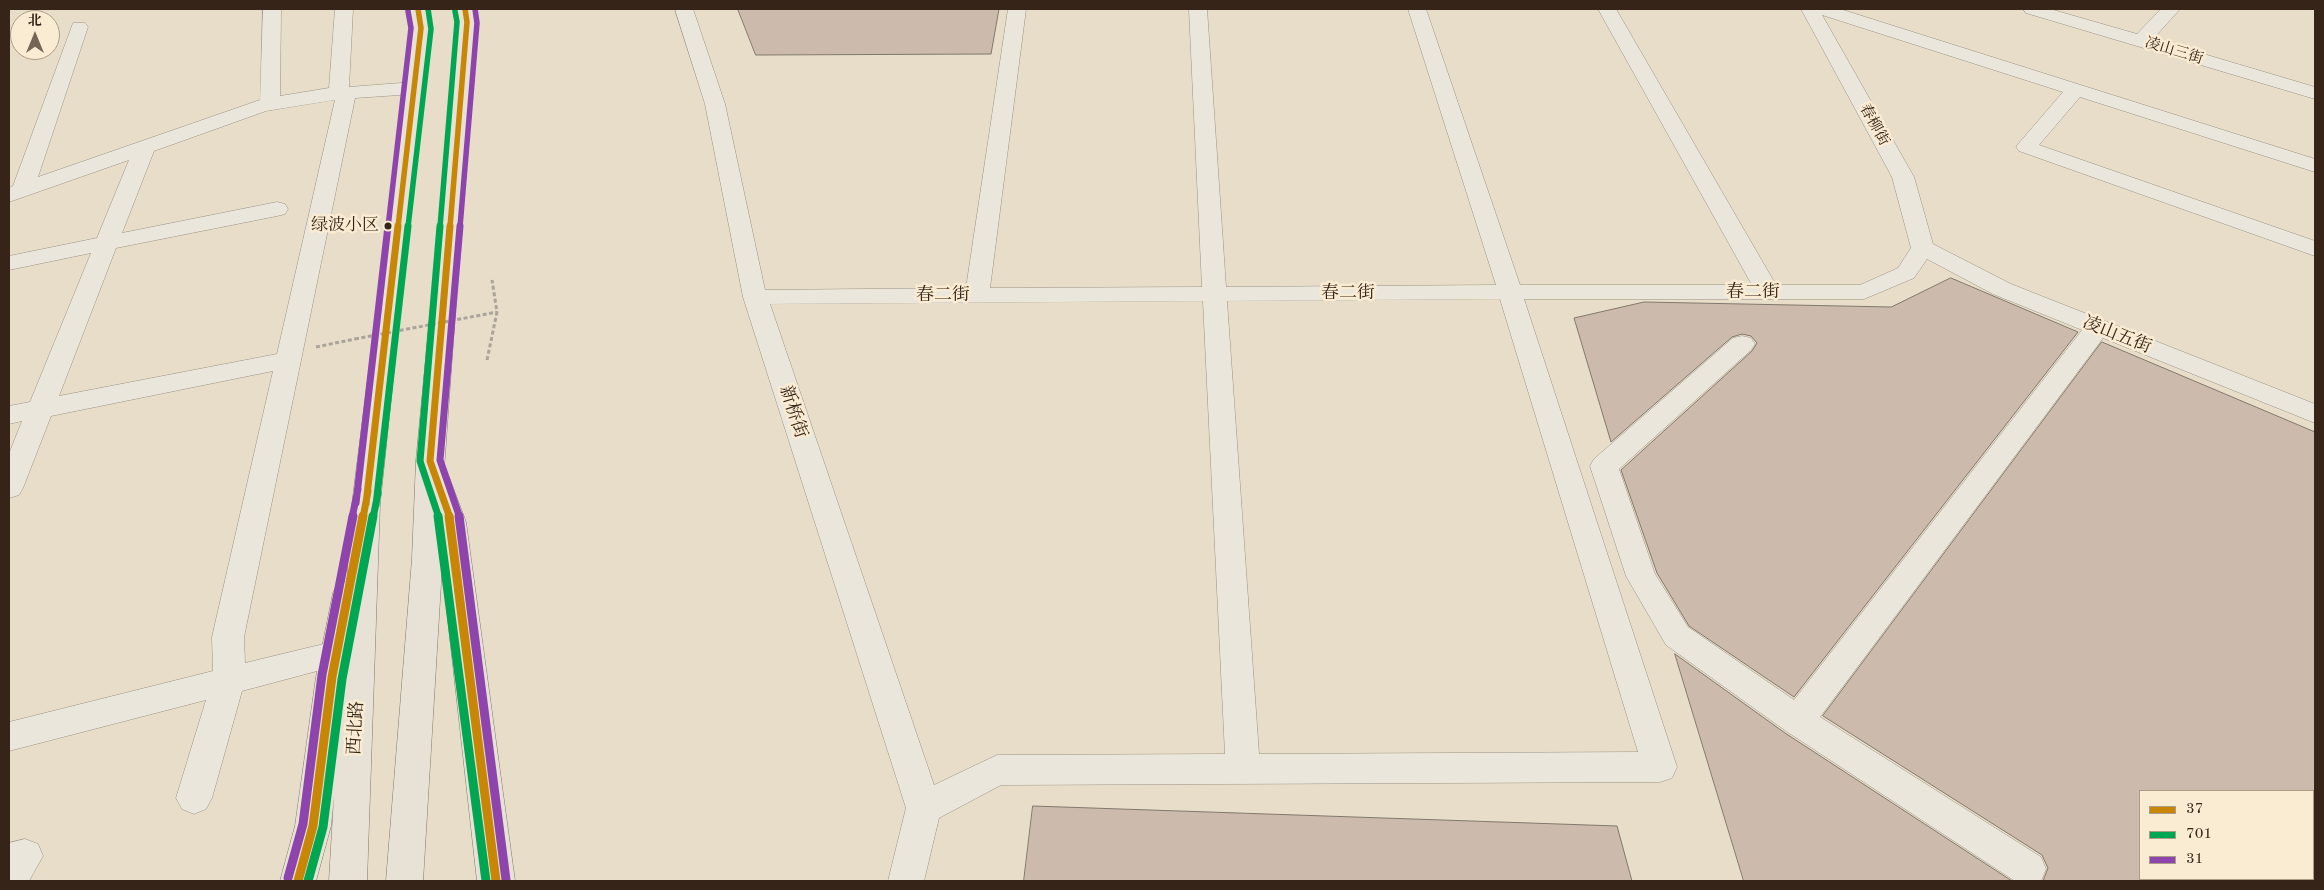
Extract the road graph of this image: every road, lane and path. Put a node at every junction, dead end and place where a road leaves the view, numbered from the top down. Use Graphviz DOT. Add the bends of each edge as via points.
graph roads {
  1 [pos="272,9"];
  2 [pos="344,9"];
  3 [pos="418,9"];
  4 [pos="465,9"];
  5 [pos="684,9"];
  6 [pos="1017,9"];
  7 [pos="1198,9"];
  8 [pos="1417,9"];
  9 [pos="1607,9"];
  10 [pos="1810,9"];
  11 [pos="1823,9"];
  12 [pos="2032,9"];
  13 [pos="2171,9"];
  14 [pos="79,27"];
  15 [pos="2141,41"];
  16 [pos="414,88"];
  17 [pos="2076,90"];
  18 [pos="342,93"];
  19 [pos="2315,93"];
  20 [pos="270,104"];
  21 [pos="145,147"];
  22 [pos="2315,166"];
  23 [pos="16,192"];
  24 [pos="277,209"];
  25 [pos="106,243"];
  26 [pos="1922,248"];
  27 [pos="2315,249"];
  28 [pos="9,263"];
  29 [pos="492,280"];
  30 [pos="1510,292"];
  31 [pos="1768,292"];
  32 [pos="1216,294"];
  33 [pos="977,295"];
  34 [pos="755,296"];
  35 [pos="497,312"];
  36 [pos="2098,327"];
  37 [pos="1742,344"];
  38 [pos="314,348"];
  39 [pos="287,360"];
  40 [pos="488,360"];
  41 [pos="40,409"];
  42 [pos="2315,414"];
  43 [pos="9,415"];
  44 [pos="430,461"];
  45 [pos="9,488"];
  46 [pos="368,491"];
  47 [pos="336,654"];
  48 [pos="230,680"];
  49 [pos="1798,721"];
  50 [pos="9,736"];
  51 [pos="1243,769"];
  52 [pos="194,798"];
  53 [pos="924,808"];
  54 [pos="9,860"];
  55 [pos="2028,869"];
  56 [pos="9,879"];
  57 [pos="906,879"];
  58 [pos="298,881"];
  59 [pos="348,881"];
  60 [pos="404,881"];
  61 [pos="496,881"];
  1 -- 20 [label="street"];
  2 -- 18 [label="street"];
  3 -- 16 [label="highway, 西北路" via="421,28"];
  4 -- 44 [label="highway" via="468,22"];
  5 -- 34 [label="street, 新桥街" via="714,104"];
  6 -- 33 [label="street"];
  7 -- 32 [label="street"];
  8 -- 30 [label="street"];
  9 -- 31 [label="street"];
  10 -- 26 [label="street, 春柳街" via="1903,177"];
  11 -- 17 [label="street"];
  12 -- 15 [label="street, 凌山三街"];
  13 -- 15 [label="street"];
  14 -- 23 [label="street"];
  15 -- 19 [label="street, 凌山三街"];
  16 -- 18 [label="street"];
  16 -- 46 [label="highway, 西北路"];
  17 -- 22 [label="street"];
  17 -- 27 [label="street" via="2026,147"];
  18 -- 20 [label="street"];
  18 -- 39 [label="street"];
  20 -- 21 [label="street"];
  21 -- 23 [label="street"];
  21 -- 25 [label="street"];
  24 -- 25 [label="street"];
  25 -- 28 [label="street"];
  25 -- 41 [label="street"];
  26 -- 31 [label="street, 春二街" via="1906,273 1864,292"];
  26 -- 36 [label="street, 凌山五街" via="2002,288"];
  29 -- 35 [label="path"];
  30 -- 31 [label="street, 春二街"];
  30 -- 32 [label="street, 春二街"];
  30 -- 51 [label="street" via="1660,767"];
  32 -- 33 [label="street, 春二街"];
  32 -- 51 [label="street"];
  33 -- 34 [label="street, 春二街"];
  34 -- 53 [label="street, 新桥街"];
  35 -- 38 [label="path, bridge"];
  35 -- 40 [label="path"];
  36 -- 42 [label="street, 凌山五街"];
  36 -- 49 [label="street"];
  37 -- 49 [label="street" via="1604,466 1641,576 1678,636"];
  39 -- 41 [label="street"];
  39 -- 48 [label="street" via="228,637"];
  41 -- 43 [label="street"];
  41 -- 45 [label="street"];
  44 -- 60 [label="highway" via="427,559"];
  44 -- 61 [label="highway" via="451,522"];
  46 -- 47 [label="highway"];
  46 -- 59 [label="highway, 西北路"];
  47 -- 48 [label="street"];
  47 -- 58 [label="highway" via="312,826"];
  48 -- 50 [label="street"];
  48 -- 52 [label="street"];
  49 -- 55 [label="street"];
  51 -- 53 [label="street" via="997,770"];
  53 -- 57 [label="street"];
  54 -- 56 [label="street" via="26,856"];
}
